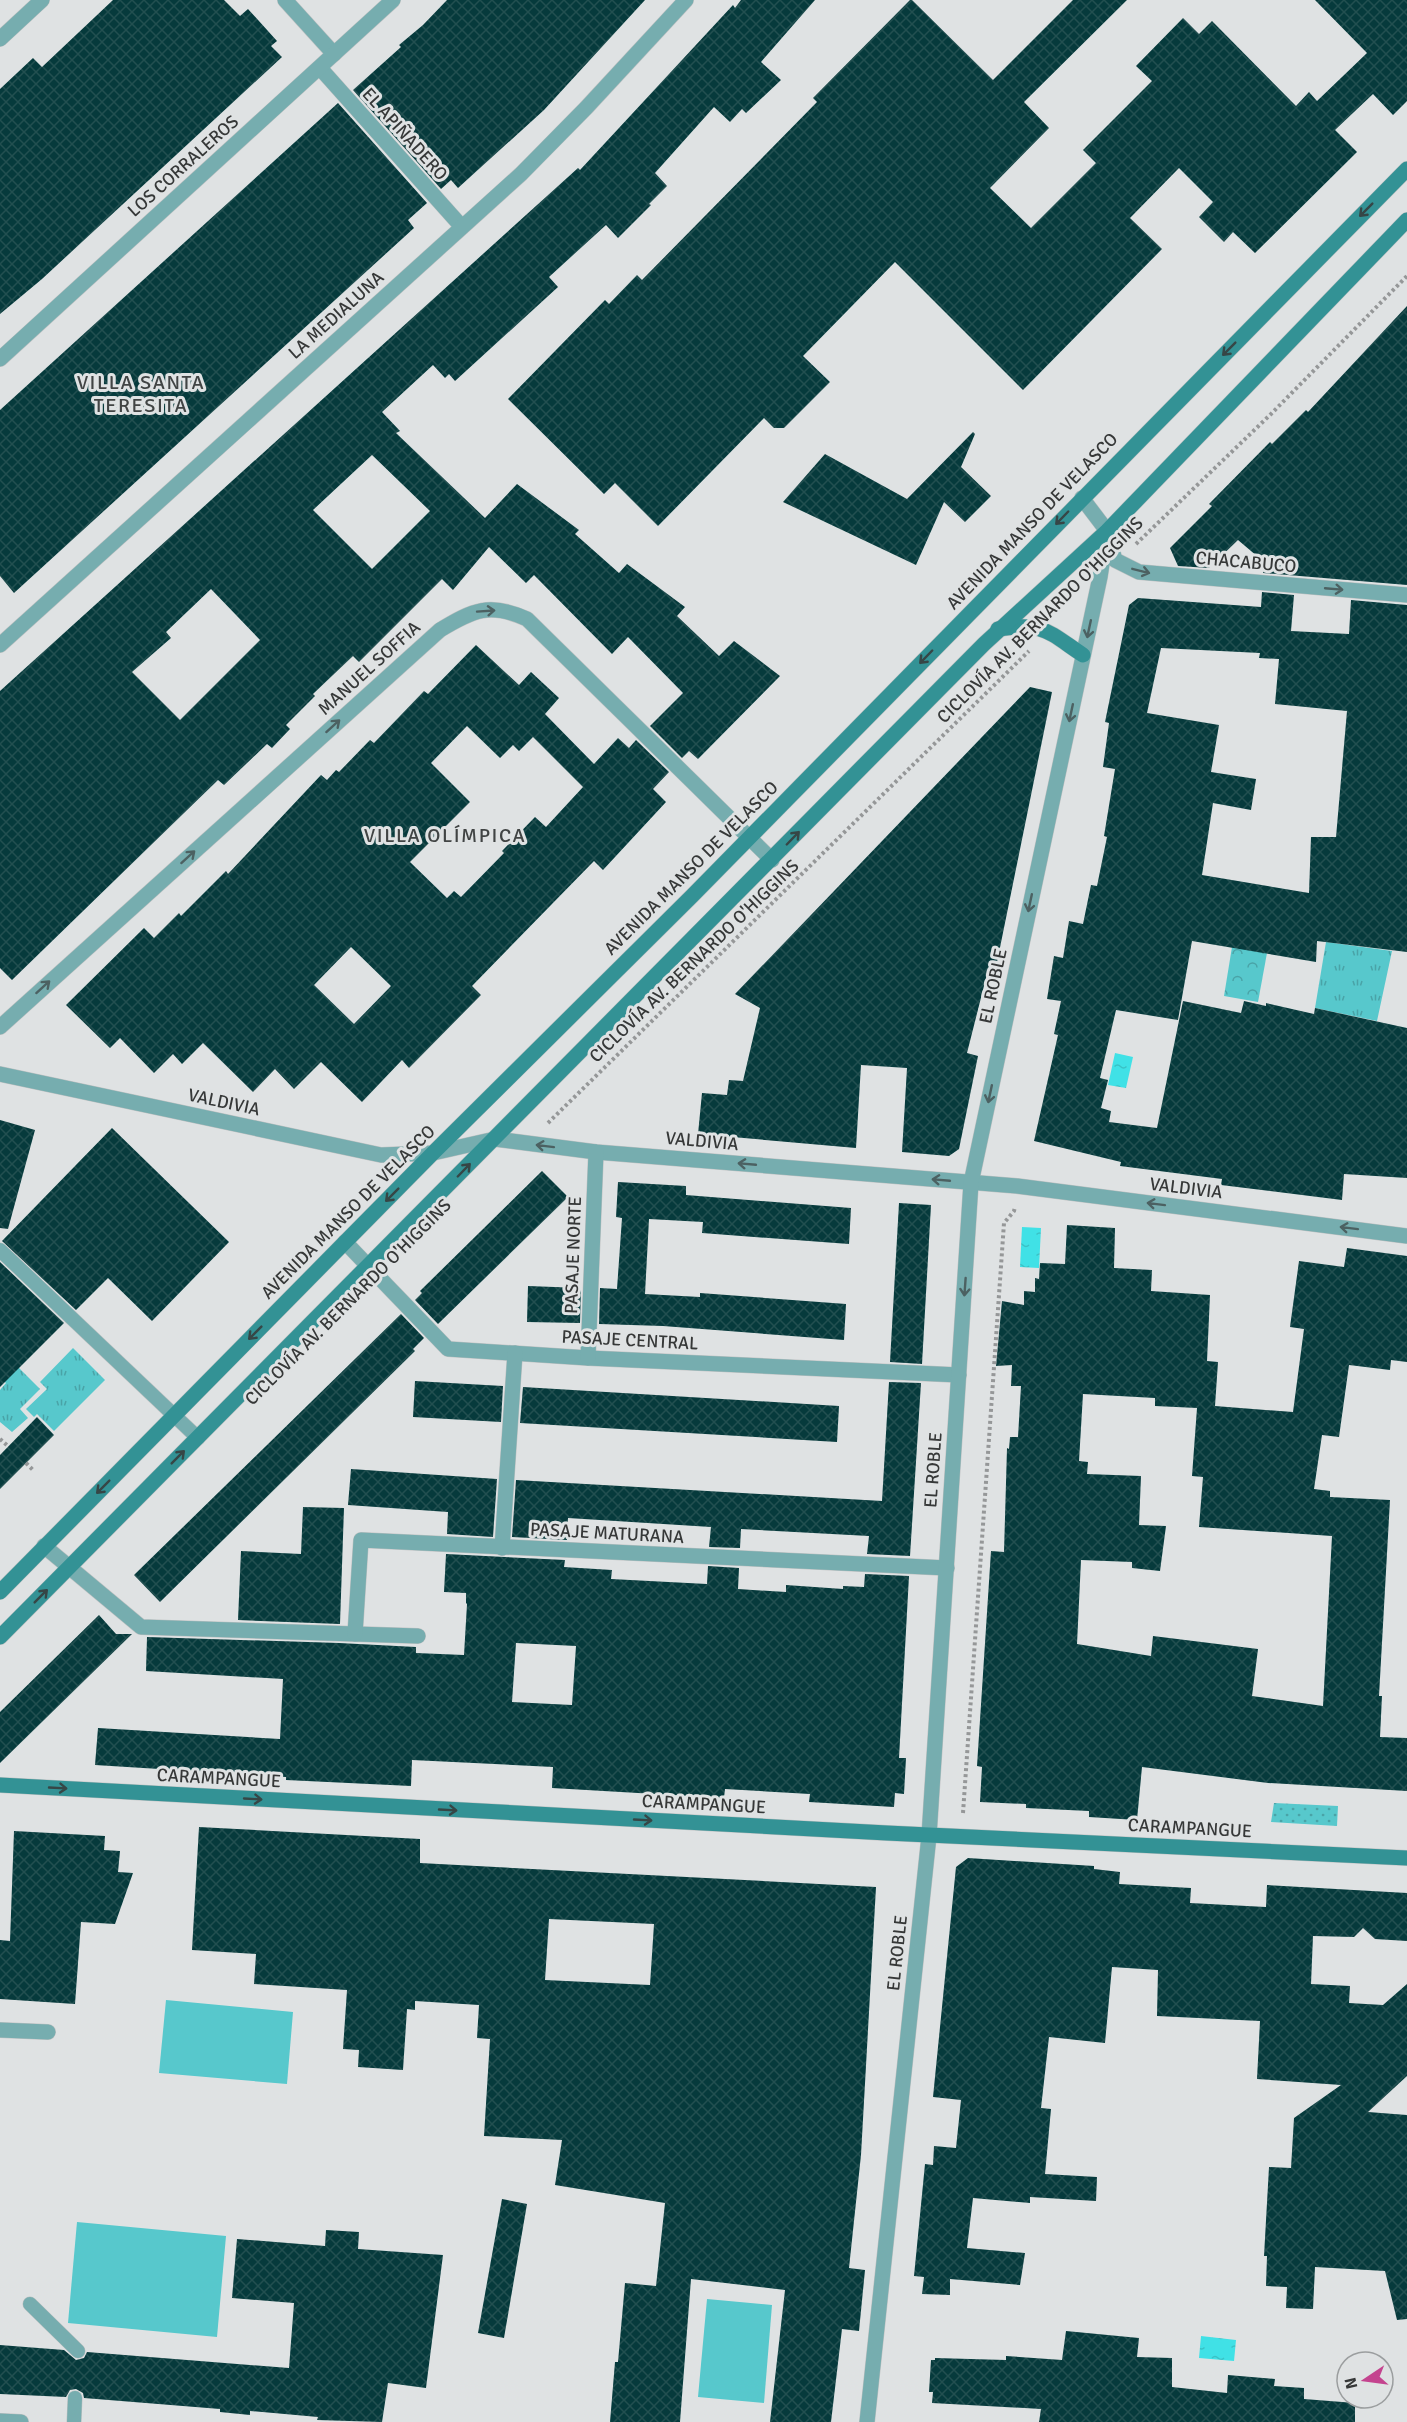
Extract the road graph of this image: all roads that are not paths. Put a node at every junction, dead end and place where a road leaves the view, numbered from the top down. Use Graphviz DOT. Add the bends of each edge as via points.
graph roads {
  1 [pos="42,0"];
  2 [pos="285,0"];
  3 [pos="393,0"];
  4 [pos="686,0"];
  5 [pos="0,39"];
  6 [pos="334,54"];
  7 [pos="320,68"];
  8 [pos="1407,169"];
  9 [pos="1407,219"];
  10 [pos="462,227"];
  11 [pos="0,359"];
  12 [pos="1082,498"];
  13 [pos="1107,531"];
  14 [pos="1407,595"];
  15 [pos="998,629"];
  16 [pos="0,645"];
  17 [pos="1083,656"];
  18 [pos="750,837"];
  19 [pos="772,860"];
  20 [pos="0,1027"];
  21 [pos="0,1074"];
  22 [pos="495,1139"];
  23 [pos="596,1152"];
  24 [pos="433,1153"];
  25 [pos="971,1183"];
  26 [pos="1407,1236"];
  27 [pos="345,1242"];
  28 [pos="0,1250"];
  29 [pos="367,1267"];
  30 [pos="515,1353"];
  31 [pos="588,1358"];
  32 [pos="959,1375"];
  33 [pos="174,1416"];
  34 [pos="198,1438"];
  35 [pos="44,1546"];
  36 [pos="502,1548"];
  37 [pos="69,1568"];
  38 [pos="946,1568"];
  39 [pos="0,1592"];
  40 [pos="355,1634"];
  41 [pos="418,1636"];
  42 [pos="0,1638"];
  43 [pos="0,1785"];
  44 [pos="929,1836"];
  45 [pos="1407,1858"];
  46 [pos="0,2030"];
  47 [pos="48,2032"];
  48 [pos="30,2304"];
  49 [pos="78,2351"];
  50 [pos="75,2398"];
  51 [pos="0,2421"];
  52 [pos="21,2422"];
  53 [pos="74,2422"];
  54 [pos="867,2422"];
  1 -- 5 [label="street"];
  2 -- 6 [label="street"];
  3 -- 6 [label="street, LOS CORRALEROS"];
  4 -- 10 [label="street, LA MEDIALUNA" via="521,174"];
  6 -- 7 [label="street, LOS CORRALEROS"];
  7 -- 10 [label="street, EL APIÑADERO"];
  7 -- 11 [label="street, LOS CORRALEROS"];
  8 -- 12 [label="main road, AVENIDA MANSO DE VELASCO, one-way"];
  9 -- 13 [label="main road"];
  10 -- 16 [label="street, LA MEDIALUNA"];
  12 -- 13 [label="street"];
  12 -- 18 [label="main road, AVENIDA MANSO DE VELASCO, one-way"];
  13 -- 14 [label="street, CHACABUCO, one-way" via="1115,560 1138,572"];
  13 -- 15 [label="main road"];
  13 -- 17 [label="street, EL ROBLE, one-way"];
  15 -- 17 [label="main road" via="1024,625 1048,631"];
  19 -- 15 [label="main road, one-way"];
  17 -- 25 [label="street, EL ROBLE, one-way"];
  18 -- 19 [label="street, MANUEL SOFFIA"];
  20 -- 18 [label="street, MANUEL SOFFIA, one-way" via="440,630 467,613 496,610 527,619"];
  18 -- 24 [label="main road, AVENIDA MANSO DE VELASCO"];
  19 -- 22 [label="main road"];
  21 -- 24 [label="street, VALDIVIA" via="381,1155"];
  23 -- 22 [label="street, VALDIVIA, one-way"];
  22 -- 24 [label="street, VALDIVIA"];
  29 -- 22 [label="main road, one-way"];
  25 -- 23 [label="street, VALDIVIA, one-way"];
  23 -- 31 [label="street, PASAJE NORTE"];
  24 -- 27 [label="main road, AVENIDA MANSO DE VELASCO, one-way"];
  26 -- 25 [label="street, VALDIVIA, one-way"];
  25 -- 32 [label="street, EL ROBLE, one-way"];
  27 -- 29 [label="street, PASAJE CENTRAL"];
  27 -- 33 [label="main road, AVENIDA MANSO DE VELASCO, one-way"];
  28 -- 33 [label="lane"];
  29 -- 30 [label="street, PASAJE CENTRAL" via="448,1349"];
  29 -- 34 [label="main road"];
  30 -- 31 [label="street, PASAJE CENTRAL"];
  30 -- 36 [label="street"];
  31 -- 32 [label="street, PASAJE CENTRAL"];
  32 -- 38 [label="street, EL ROBLE"];
  33 -- 34 [label="lane"];
  33 -- 35 [label="main road, AVENIDA MANSO DE VELASCO, one-way"];
  37 -- 34 [label="main road, one-way"];
  35 -- 37 [label="street"];
  35 -- 39 [label="main road, AVENIDA MANSO DE VELASCO"];
  36 -- 38 [label="street, PASAJE MATURANA"];
  36 -- 40 [label="street, PASAJE MATURANA" via="361,1540"];
  37 -- 40 [label="street" via="141,1627"];
  42 -- 37 [label="main road, one-way"];
  38 -- 44 [label="street, EL ROBLE"];
  40 -- 41 [label="street"];
  43 -- 44 [label="main road, CARAMPANGUE, one-way"];
  44 -- 45 [label="main road, CARAMPANGUE"];
  44 -- 54 [label="street, EL ROBLE"];
  46 -- 47 [label="street"];
  48 -- 49 [label="lane"];
  50 -- 53 [label="lane"];
  51 -- 52 [label="street"];
}
